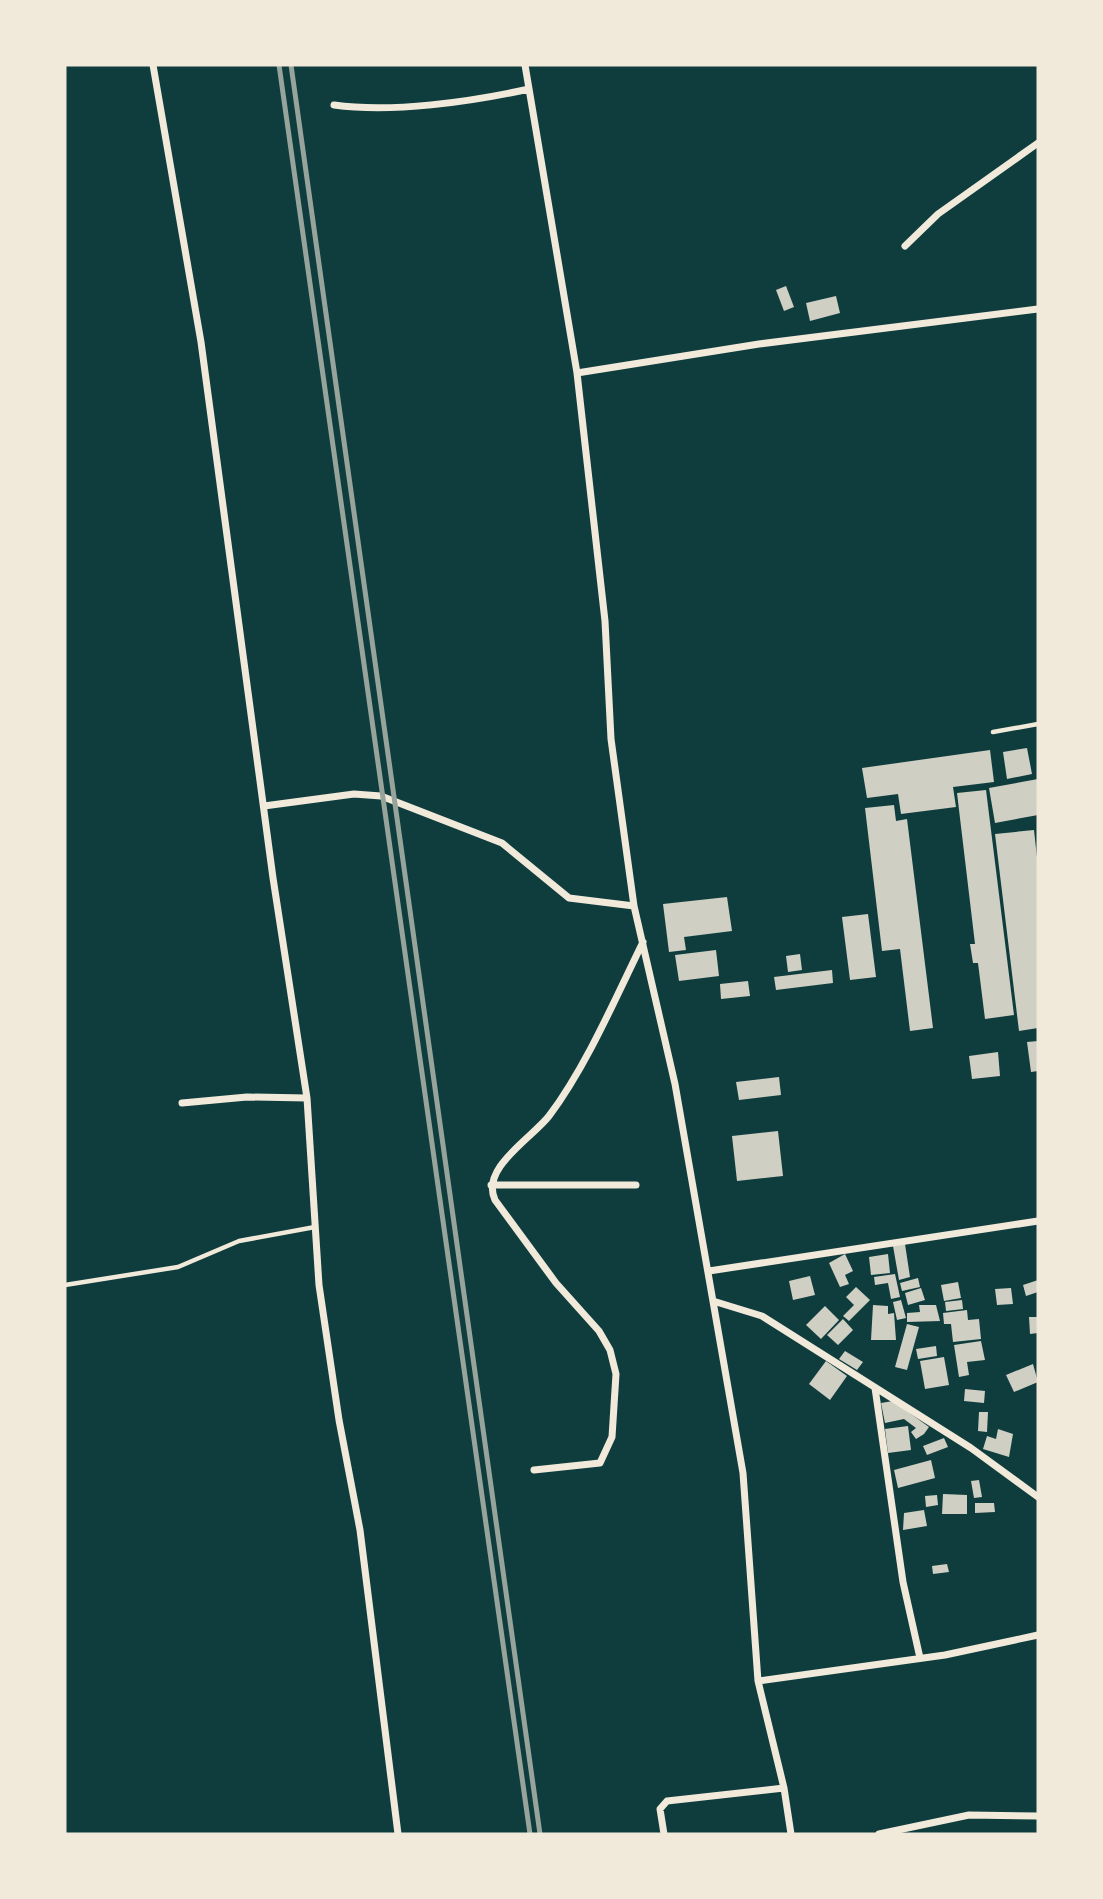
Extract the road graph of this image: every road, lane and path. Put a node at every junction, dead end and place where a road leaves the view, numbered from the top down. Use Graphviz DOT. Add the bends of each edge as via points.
graph roads {
  1 [pos="153,65"];
  2 [pos="525,65"];
  3 [pos="529,89"];
  4 [pos="334,105"];
  5 [pos="1038,143"];
  6 [pos="905,246"];
  7 [pos="1038,309"];
  8 [pos="577,373"];
  9 [pos="1038,724"];
  10 [pos="993,732"];
  11 [pos="264,806"];
  12 [pos="635,906"];
  13 [pos="643,941"];
  14 [pos="307,1098"];
  15 [pos="182,1103"];
  16 [pos="491,1185"];
  17 [pos="636,1185"];
  18 [pos="1038,1220"];
  19 [pos="316,1227"];
  20 [pos="709,1271"];
  21 [pos="65,1285"];
  22 [pos="713,1301"];
  23 [pos="875,1388"];
  24 [pos="534,1470"];
  25 [pos="1038,1497"];
  26 [pos="1038,1635"];
  27 [pos="919,1658"];
  28 [pos="758,1681"];
  29 [pos="785,1788"];
  30 [pos="1038,1816"];
  31 [pos="398,1834"];
  32 [pos="664,1834"];
  33 [pos="791,1834"];
  34 [pos="879,1834"];
  1 -- 11 [label="street" via="201,342"];
  2 -- 3 [label="street"];
  3 -- 4 [label="street" via="398,108"];
  3 -- 8 [label="street"];
  5 -- 6 [label="street" via="938,214"];
  7 -- 8 [label="street" via="759,344"];
  8 -- 12 [label="street" via="605,621 611,739"];
  9 -- 10 [label="lane"];
  11 -- 12 [label="street" via="354,794 382,796 502,843 569,898"];
  11 -- 14 [label="street"];
  12 -- 13 [label="street"];
  13 -- 16 [label="street" via="550,1115 497,1170"];
  13 -- 20 [label="street"];
  14 -- 15 [label="street"];
  14 -- 19 [label="street"];
  16 -- 17 [label="street"];
  16 -- 24 [label="street" via="495,1200 599,1331 616,1374 612,1437 600,1463"];
  18 -- 20 [label="street"];
  19 -- 21 [label="lane" via="239,1241 178,1266"];
  19 -- 31 [label="street" via="327,1345 360,1530"];
  20 -- 22 [label="street"];
  22 -- 23 [label="street" via="762,1316"];
  22 -- 28 [label="street" via="743,1473"];
  23 -- 25 [label="street"];
  23 -- 27 [label="street" via="903,1582"];
  26 -- 27 [label="street"];
  27 -- 28 [label="street"];
  28 -- 29 [label="street"];
  29 -- 32 [label="street" via="667,1801 660,1809"];
  29 -- 33 [label="street"];
  30 -- 34 [label="street" via="969,1815"];
}
